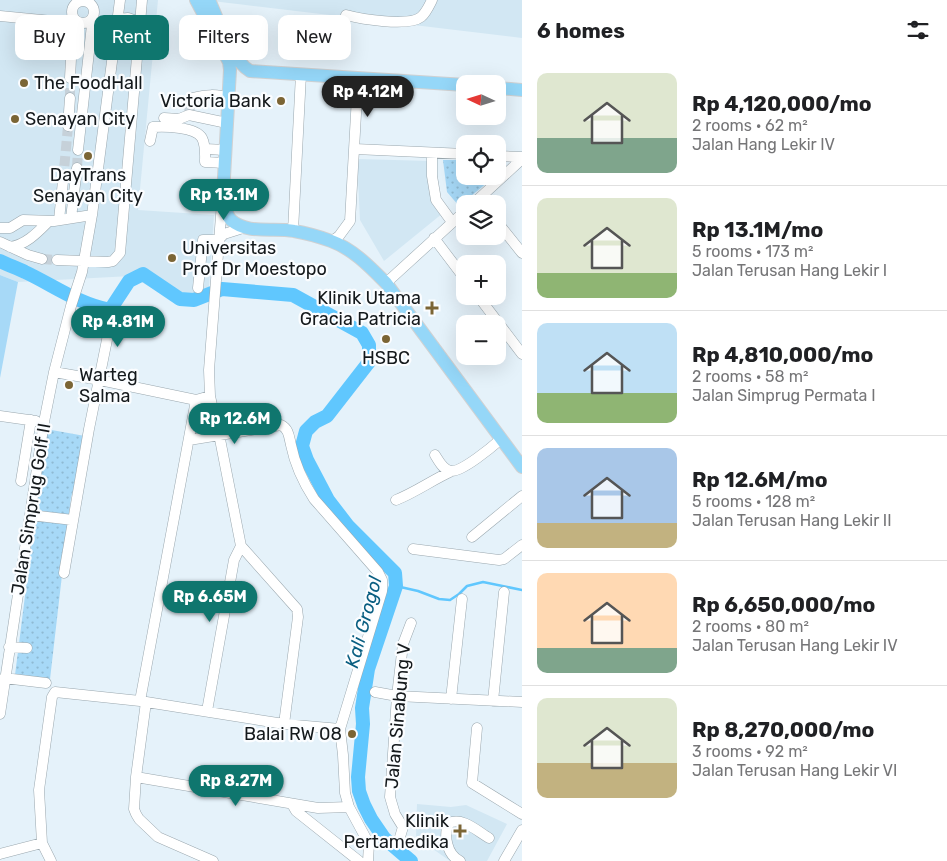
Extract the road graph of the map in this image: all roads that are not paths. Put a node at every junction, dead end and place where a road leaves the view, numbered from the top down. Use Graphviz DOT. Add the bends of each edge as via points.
graph roads {
  1 [pos="69,0"];
  2 [pos="120,0"];
  3 [pos="142,0"];
  4 [pos="150,0"];
  5 [pos="196,0"];
  6 [pos="209,0"];
  7 [pos="432,0"];
  8 [pos="82,1"];
  9 [pos="346,14"];
  10 [pos="73,15"];
  11 [pos="118,15"];
  12 [pos="141,15"];
  13 [pos="142,15"];
  14 [pos="0,16"];
  15 [pos="93,16"];
  16 [pos="15,17"];
  17 [pos="84,23"];
  18 [pos="71,60"];
  19 [pos="113,60"];
  20 [pos="137,60"];
  21 [pos="71,66"];
  22 [pos="88,67"];
  23 [pos="250,71"];
  24 [pos="301,74"];
  25 [pos="70,78"];
  26 [pos="358,78"];
  27 [pos="456,85"];
  28 [pos="506,88"];
  29 [pos="521,89"];
  30 [pos="230,95"];
  31 [pos="70,98"];
  32 [pos="192,98"];
  33 [pos="164,118"];
  34 [pos="227,123"];
  35 [pos="68,126"];
  36 [pos="150,141"];
  37 [pos="355,149"];
  38 [pos="78,150"];
  39 [pos="432,153"];
  40 [pos="456,154"];
  41 [pos="225,157"];
  42 [pos="506,157"];
  43 [pos="522,158"];
  44 [pos="77,168"];
  45 [pos="63,181"];
  46 [pos="223,195"];
  47 [pos="485,195"];
  48 [pos="92,216"];
  49 [pos="71,218"];
  50 [pos="456,219"];
  51 [pos="54,220"];
  52 [pos="452,222"];
  53 [pos="0,228"];
  54 [pos="243,228"];
  55 [pos="293,231"];
  56 [pos="506,233"];
  57 [pos="34,236"];
  58 [pos="434,238"];
  59 [pos="219,240"];
  60 [pos="332,241"];
  61 [pos="0,242"];
  62 [pos="10,247"];
  63 [pos="522,252"];
  64 [pos="57,260"];
  65 [pos="84,260"];
  66 [pos="456,267"];
  67 [pos="386,282"];
  68 [pos="198,288"];
  69 [pos="485,305"];
  70 [pos="112,315"];
  71 [pos="522,354"];
  72 [pos="54,372"];
  73 [pos="100,380"];
  74 [pos="210,396"];
  75 [pos="196,400"];
  76 [pos="214,414"];
  77 [pos="0,416"];
  78 [pos="31,420"];
  79 [pos="44,422"];
  80 [pos="219,432"];
  81 [pos="501,439"];
  82 [pos="189,440"];
  83 [pos="434,455"];
  84 [pos="522,467"];
  85 [pos="452,471"];
  86 [pos="21,481"];
  87 [pos="522,496"];
  88 [pos="396,500"];
  89 [pos="30,515"];
  90 [pos="73,520"];
  91 [pos="472,537"];
  92 [pos="522,545"];
  93 [pos="241,546"];
  94 [pos="413,549"];
  95 [pos="64,573"];
  96 [pos="504,592"];
  97 [pos="462,599"];
  98 [pos="411,623"];
  99 [pos="9,648"];
  100 [pos="27,648"];
  101 [pos="4,678"];
  102 [pos="46,683"];
  103 [pos="2,689"];
  104 [pos="375,692"];
  105 [pos="397,696"];
  106 [pos="451,699"];
  107 [pos="493,701"];
  108 [pos="143,702"];
  109 [pos="522,702"];
  110 [pos="207,711"];
  111 [pos="0,714"];
  112 [pos="284,724"];
  113 [pos="477,728"];
  114 [pos="340,730"];
  115 [pos="136,777"];
  116 [pos="292,804"];
  117 [pos="349,807"];
  118 [pos="522,814"];
  119 [pos="522,830"];
  120 [pos="400,837"];
  121 [pos="489,838"];
  122 [pos="42,843"];
  123 [pos="0,854"];
  124 [pos="51,861"];
  125 [pos="213,861"];
  126 [pos="359,861"];
  127 [pos="368,861"];
  128 [pos="460,861"];
  129 [pos="504,861"];
  1 -- 8 [label="street"];
  2 -- 11 [label="street, Jalan Simprug Golf II"];
  3 -- 12 [label="street"];
  4 -- 13 [label="street"];
  5 -- 30 [label="main road" via="229,62"];
  6 -- 23 [label="main road" via="233,53"];
  7 -- 9 [label="street" via="422,17 416,20 368,20"];
  8 -- 10 [label="street" via="72,10"];
  8 -- 15 [label="street" via="92,6"];
  14 -- 16 [label="street"];
  15 -- 17 [label="street"];
  15 -- 22 [label="street"];
  18 -- 21 [label="street"];
  19 -- 48 [label="street, Jalan Simprug Golf II"];
  20 -- 65 [label="street" via="120,253 108,262"];
  21 -- 22 [label="street"];
  21 -- 25 [label="street"];
  22 -- 38 [label="street"];
  23 -- 24 [label="main road"];
  23 -- 30 [label="main road" via="240,78"];
  24 -- 26 [label="main road"];
  24 -- 55 [label="street"];
  26 -- 27 [label="main road"];
  26 -- 37 [label="street"];
  28 -- 29 [label="main road"];
  30 -- 32 [label="street"];
  30 -- 34 [label="main road"];
  31 -- 35 [label="street"];
  33 -- 34 [label="street" via="179,119 189,114"];
  34 -- 41 [label="main road"];
  36 -- 41 [label="street" via="153,127 179,128 199,134 205,150"];
  37 -- 39 [label="street"];
  37 -- 60 [label="street" via="350,221"];
  39 -- 40 [label="street"];
  39 -- 52 [label="street" via="436,200"];
  41 -- 46 [label="main road"];
  42 -- 43 [label="street"];
  43 -- 47 [label="street"];
  44 -- 49 [label="street"];
  45 -- 51 [label="street"];
  46 -- 54 [label="main road" via="230,219"];
  46 -- 59 [label="street"];
  48 -- 49 [label="street"];
  48 -- 65 [label="street, Jalan Simprug Golf II"];
  49 -- 51 [label="street"];
  50 -- 52 [label="street"];
  51 -- 53 [label="street" via="24,220 10,228"];
  51 -- 57 [label="street"];
  52 -- 58 [label="street"];
  54 -- 55 [label="main road"];
  54 -- 59 [label="street" via="224,234"];
  55 -- 60 [label="main road"];
  56 -- 63 [label="street"];
  57 -- 62 [label="street"];
  57 -- 62 [label="street" via="32,250 37,257"];
  58 -- 66 [label="street"];
  58 -- 67 [label="street"];
  59 -- 68 [label="street" via="202,240"];
  59 -- 74 [label="street"];
  60 -- 67 [label="main road" via="354,254"];
  61 -- 62 [label="street"];
  64 -- 65 [label="street"];
  65 -- 72 [label="street, Jalan Simprug Golf II"];
  67 -- 81 [label="main road"];
  69 -- 71 [label="street"];
  70 -- 73 [label="street"];
  72 -- 73 [label="street"];
  72 -- 79 [label="street, Jalan Simprug Golf II"];
  73 -- 75 [label="street"];
  73 -- 90 [label="street"];
  74 -- 75 [label="street"];
  74 -- 76 [label="street"];
  75 -- 82 [label="street"];
  77 -- 78 [label="street"];
  78 -- 79 [label="street"];
  78 -- 86 [label="street"];
  79 -- 89 [label="street, Jalan Simprug Golf II"];
  80 -- 82 [label="street"];
  80 -- 93 [label="street"];
  80 -- 114 [label="street" via="285,427 295,462 314,499 382,580 382,591"];
  81 -- 84 [label="main road"];
  81 -- 85 [label="street" via="479,457"];
  82 -- 108 [label="street"];
  83 -- 85 [label="street" via="443,467"];
  85 -- 88 [label="street"];
  87 -- 91 [label="street"];
  89 -- 90 [label="street"];
  89 -- 99 [label="street, Jalan Simprug Golf II"];
  90 -- 95 [label="street"];
  92 -- 94 [label="street" via="499,560"];
  93 -- 110 [label="street" via="234,560"];
  93 -- 112 [label="street" via="297,609"];
  96 -- 107 [label="street"];
  97 -- 106 [label="street"];
  98 -- 105 [label="street, Jalan Sinabung V" via="403,644"];
  99 -- 100 [label="street"];
  99 -- 101 [label="street, Jalan Simprug Golf II"];
  101 -- 102 [label="street"];
  101 -- 103 [label="street, Jalan Simprug Golf II"];
  103 -- 111 [label="street, Jalan Simprug Golf II"];
  104 -- 105 [label="street"];
  105 -- 106 [label="street"];
  105 -- 120 [label="street, Jalan Sinabung V" via="390,797 403,826"];
  106 -- 107 [label="street"];
  107 -- 109 [label="street"];
  108 -- 110 [label="street"];
  108 -- 115 [label="street"];
  108 -- 122 [label="street" via="54,693 40,782"];
  110 -- 112 [label="street"];
  112 -- 114 [label="street"];
  113 -- 118 [label="street" via="472,783"];
  114 -- 117 [label="street"];
  115 -- 116 [label="street"];
  115 -- 125 [label="street" via="134,808 139,819 158,837"];
  116 -- 117 [label="street" via="318,808"];
  116 -- 126 [label="street" via="296,811"];
  117 -- 127 [label="street" via="369,844"];
  119 -- 129 [label="street"];
  121 -- 128 [label="street" via="458,820 449,823 447,844 452,855"];
  122 -- 123 [label="street"];
  122 -- 124 [label="street"];
}
